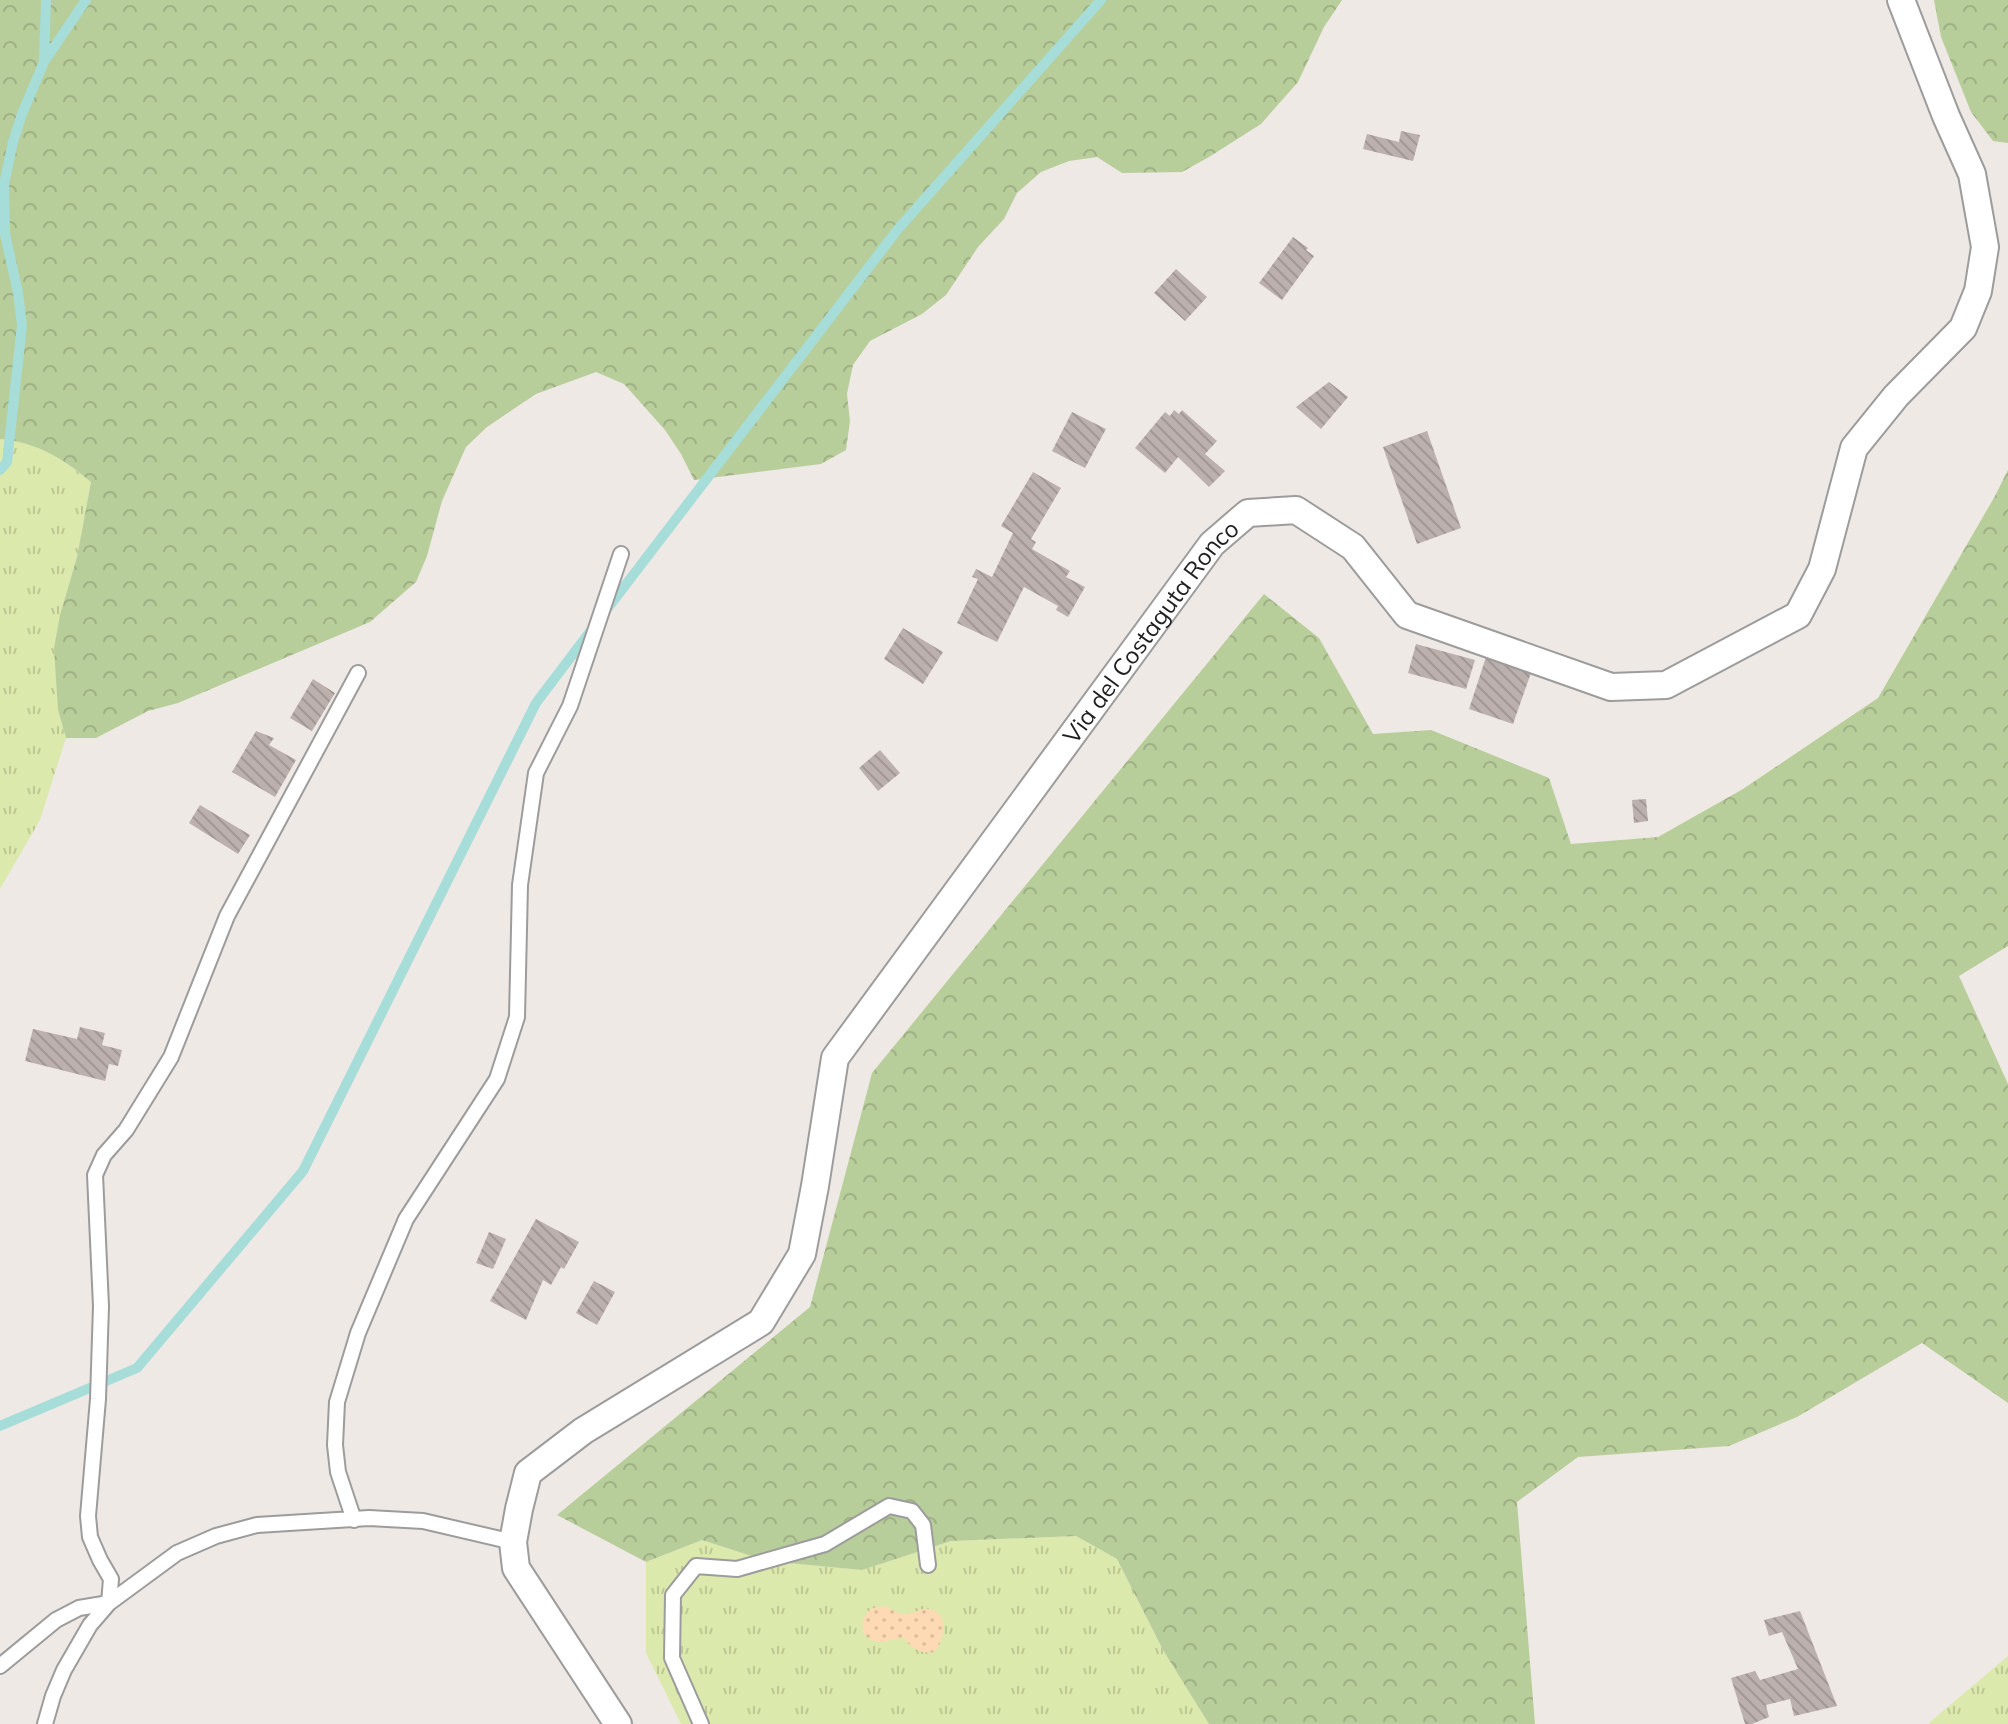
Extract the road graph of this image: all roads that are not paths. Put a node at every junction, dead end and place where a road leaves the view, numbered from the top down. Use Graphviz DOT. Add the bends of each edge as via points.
graph roads {
  1 [pos="1901,0"];
  2 [pos="621,554"];
  3 [pos="358,673"];
  4 [pos="354,1520"];
  5 [pos="513,1542"];
  6 [pos="928,1565"];
  7 [pos="109,1603"];
  8 [pos="0,1666"];
  9 [pos="45,1724"];
  10 [pos="618,1724"];
  11 [pos="701,1724"];
  1 -- 5 [label="street, Via del Costaguta Ronco" via="1972,174 1985,247 1978,291 1963,328 1854,448 1822,569 1798,615 1666,685 1611,687 1407,615 1353,547 1296,510 1248,513 1212,544 835,1058 802,1254 761,1322 583,1431 528,1473"];
  2 -- 4 [label="lane" via="570,706 536,773 520,885 517,1017 497,1079 406,1219 358,1333 337,1402 338,1472"];
  3 -- 7 [label="lane" via="227,916 171,1057 95,1175 101,1306 88,1516 90,1537 111,1579"];
  4 -- 5 [label="lane" via="423,1521"];
  4 -- 7 [label="lane" via="257,1525 216,1536 177,1553"];
  5 -- 10 [label="street, Via del Costaguta Ronco" via="516,1568"];
  6 -- 11 [label="lane" via="923,1525 912,1511 889,1506 825,1544 737,1569 696,1566 673,1595 672,1658"];
  7 -- 8 [label="lane" via="79,1608 56,1620"];
  7 -- 9 [label="lane" via="64,1670"];
}
